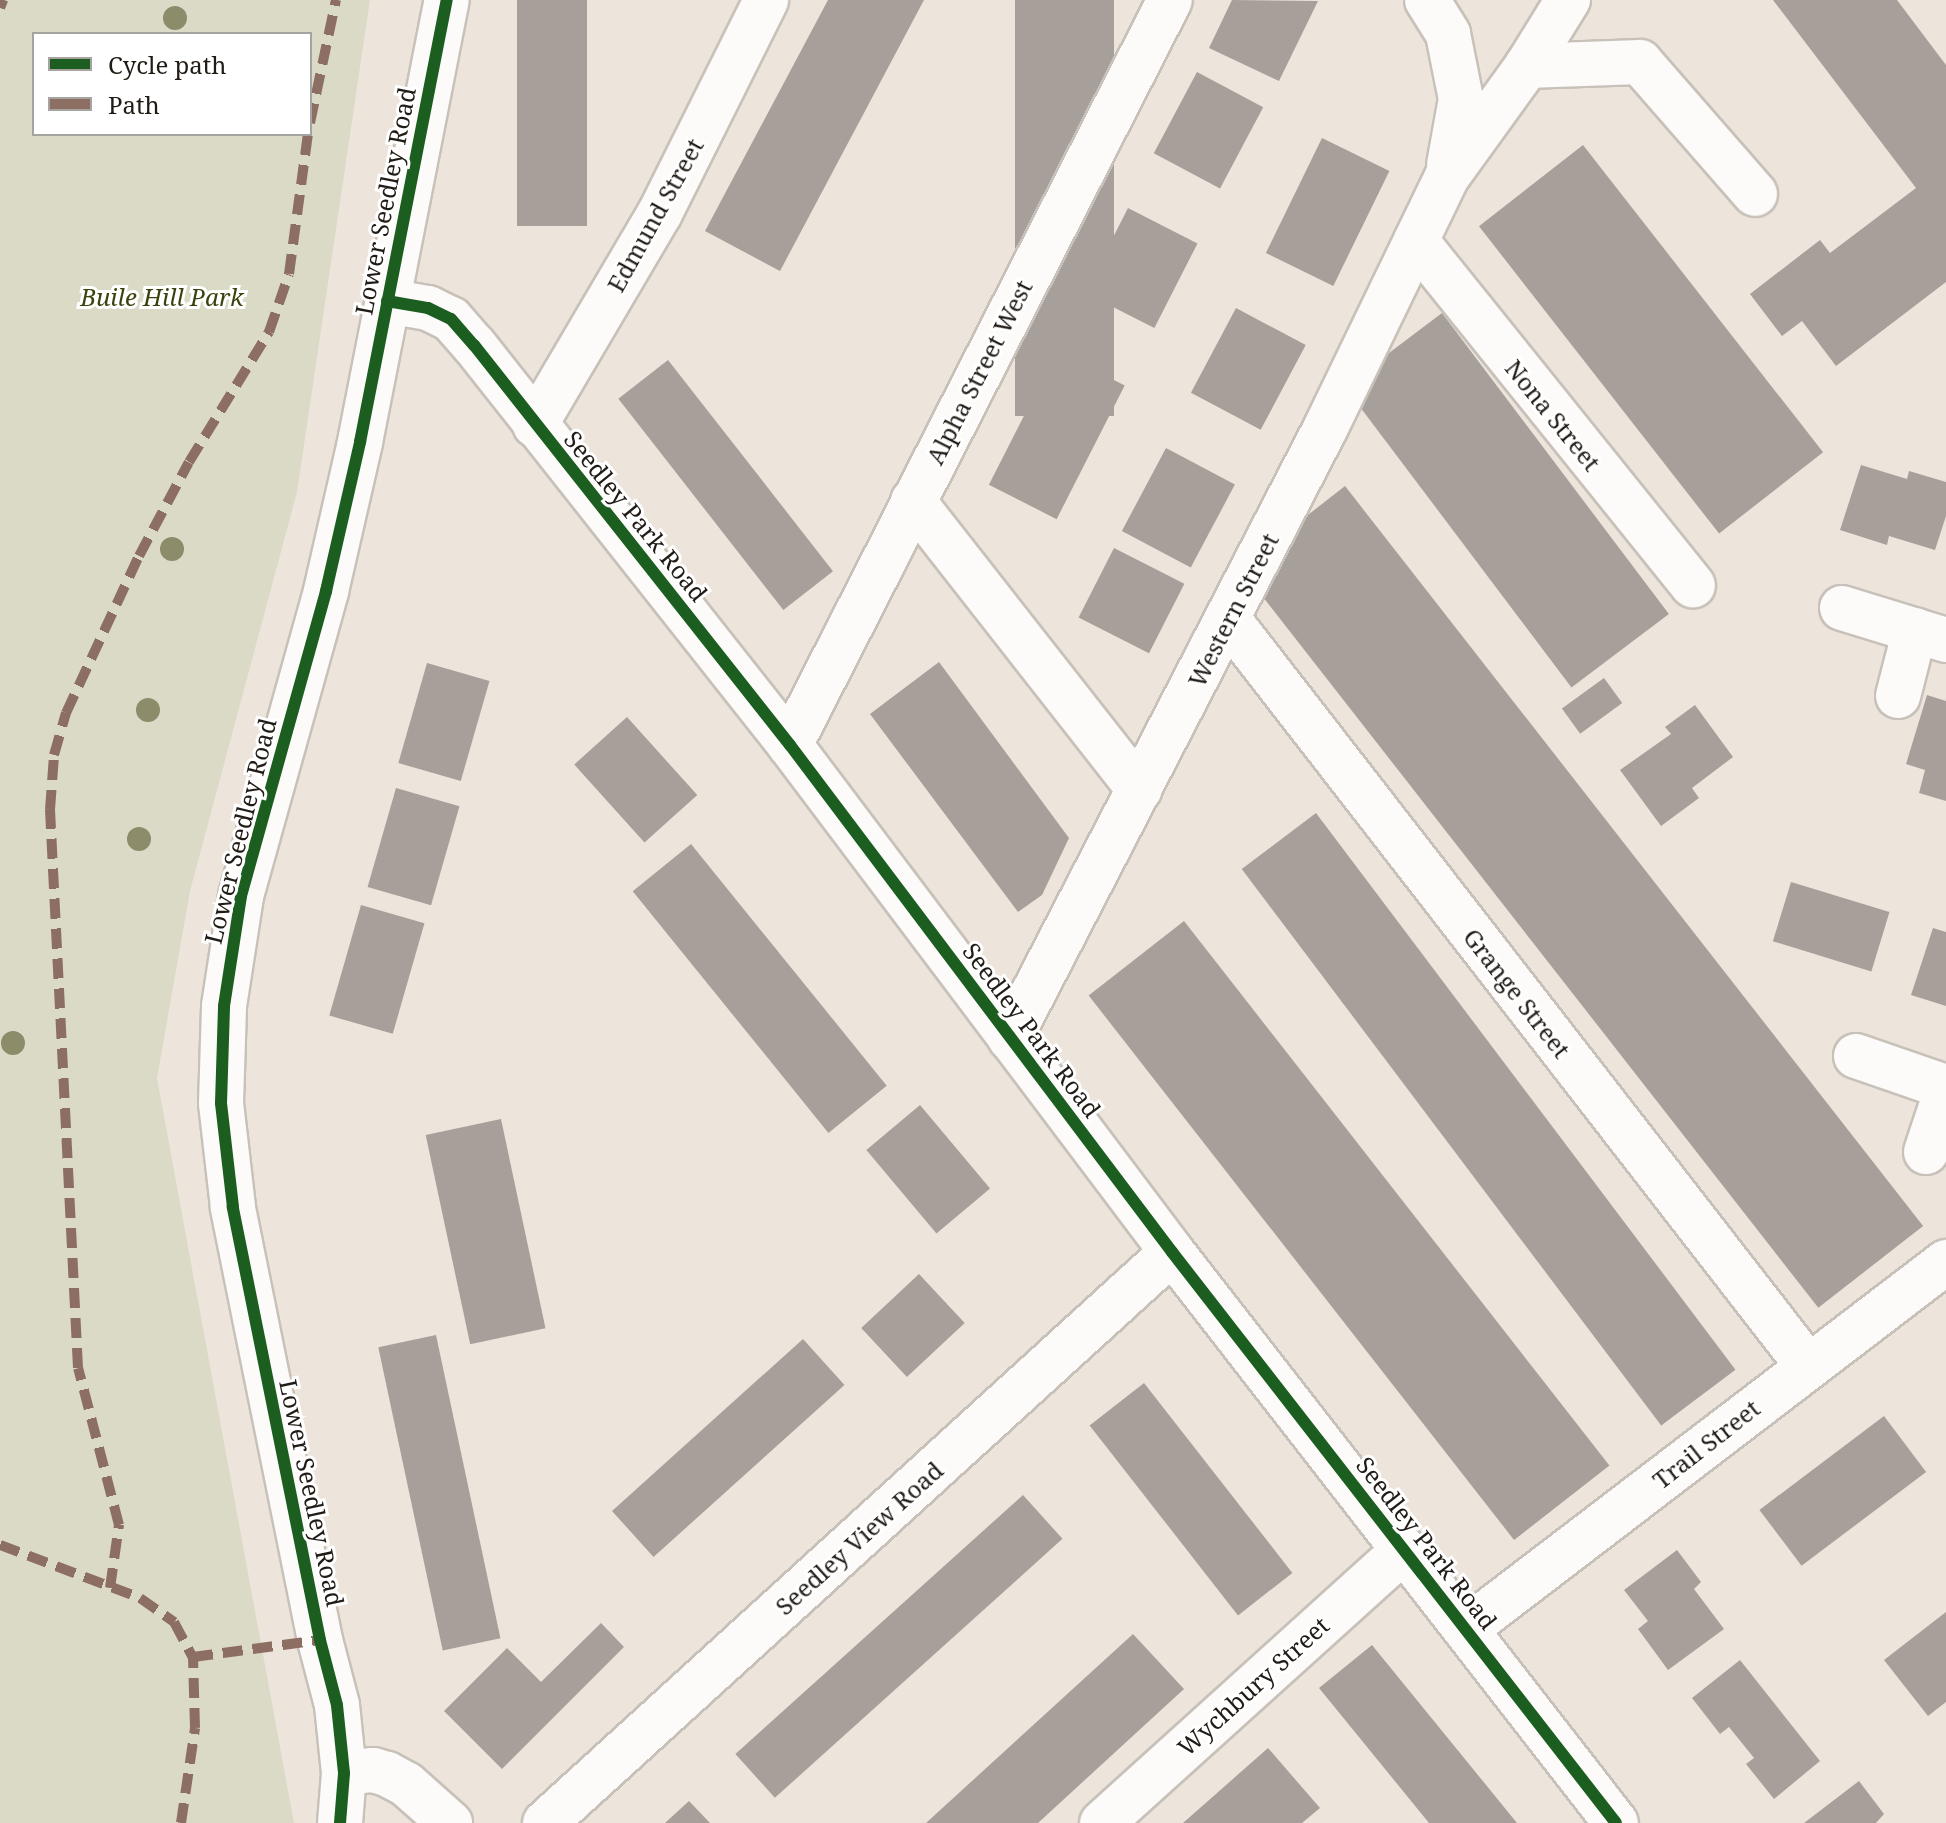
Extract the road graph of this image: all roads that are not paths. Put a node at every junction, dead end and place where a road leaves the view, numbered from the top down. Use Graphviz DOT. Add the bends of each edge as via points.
graph roads {
  1 [pos="447,0"];
  2 [pos="766,0"];
  3 [pos="1170,0"];
  4 [pos="1427,0"];
  5 [pos="1568,0"];
  6 [pos="1527,66"];
  7 [pos="1447,177"];
  8 [pos="1755,194"];
  9 [pos="1416,241"];
  10 [pos="387,301"];
  11 [pos="535,425"];
  12 [pos="913,501"];
  13 [pos="1693,586"];
  14 [pos="1842,608"];
  15 [pos="1228,619"];
  16 [pos="1930,635"];
  17 [pos="1898,696"];
  18 [pos="790,745"];
  19 [pos="1140,790"];
  20 [pos="1010,1038"];
  21 [pos="1856,1056"];
  22 [pos="1946,1090"];
  23 [pos="1926,1152"];
  24 [pos="1172,1252"];
  25 [pos="1946,1262"];
  26 [pos="1807,1365"];
  27 [pos="1404,1550"];
  28 [pos="1467,1628"];
  29 [pos="344,1773"];
  30 [pos="1603,1818"];
  31 [pos="340,1823"];
  32 [pos="450,1823"];
  33 [pos="545,1823"];
  34 [pos="1102,1823"];
  1 -- 10 [label="street, Lower Seedley Road"];
  2 -- 11 [label="street, Edmund Street" via="660,213"];
  3 -- 12 [label="street, Alpha Street West"];
  4 -- 7 [label="street" via="1448,34 1461,99"];
  5 -- 6 [label="street"];
  6 -- 7 [label="street"];
  6 -- 8 [label="street" via="1640,62"];
  7 -- 9 [label="street, Western Street"];
  9 -- 13 [label="street, Nona Street"];
  9 -- 15 [label="street, Western Street"];
  10 -- 11 [label="street, Seedley Park Road" via="428,308 451,319"];
  10 -- 29 [label="street, Lower Seedley Road" via="326,591 241,896 224,1006 221,1089 233,1207 337,1705"];
  11 -- 18 [label="street, Seedley Park Road"];
  12 -- 18 [label="street, Alpha Street West"];
  12 -- 19 [label="street"];
  14 -- 16 [label="street"];
  15 -- 19 [label="street, Western Street"];
  15 -- 26 [label="street, Grange Street"];
  16 -- 17 [label="street"];
  18 -- 20 [label="street, Seedley Park Road"];
  19 -- 20 [label="street, Western Street"];
  20 -- 24 [label="street, Seedley Park Road"];
  21 -- 22 [label="street"];
  22 -- 23 [label="street"];
  24 -- 27 [label="street, Seedley Park Road"];
  24 -- 33 [label="street, Seedley View Road"];
  25 -- 26 [label="street, Trail Street"];
  26 -- 28 [label="street, Trail Street"];
  27 -- 28 [label="street, Seedley Park Road"];
  27 -- 34 [label="street, Wychbury Street"];
  28 -- 30 [label="street, Seedley Park Road"];
  29 -- 31 [label="street, Lower Seedley Road"];
  29 -- 32 [label="street" via="387,1774"];
}
